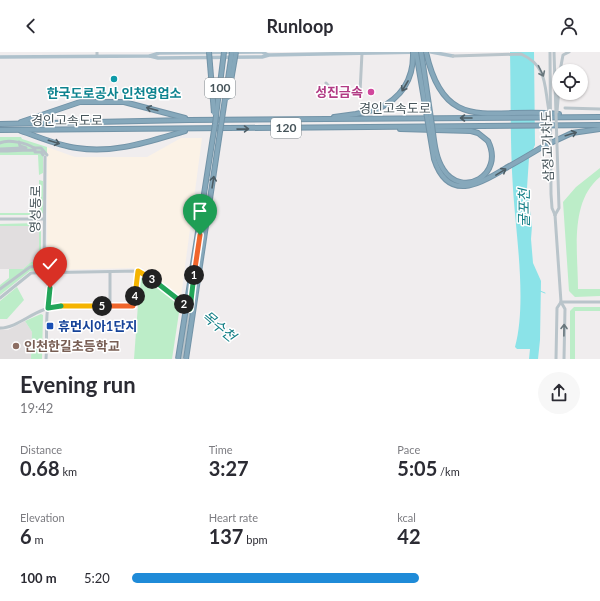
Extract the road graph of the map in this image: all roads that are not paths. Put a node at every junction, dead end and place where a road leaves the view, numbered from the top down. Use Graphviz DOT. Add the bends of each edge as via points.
graph roads {
  1 [pos="209,52"];
  2 [pos="224,52"];
  3 [pos="232,52"];
  4 [pos="236,52"];
  5 [pos="415,52"];
  6 [pos="421,52"];
  7 [pos="426,52"];
  8 [pos="431,52"];
  9 [pos="550,52"];
  10 [pos="554,52"];
  11 [pos="569,52"];
  12 [pos="300,53"];
  13 [pos="362,53"];
  14 [pos="395,53"];
  15 [pos="97,54"];
  16 [pos="453,56"];
  17 [pos="0,57"];
  18 [pos="561,64"];
  19 [pos="326,83"];
  20 [pos="558,100"];
  21 [pos="565,108"];
  22 [pos="600,110"];
  23 [pos="224,112"];
  24 [pos="505,115"];
  25 [pos="600,117"];
  26 [pos="322,119"];
  27 [pos="550,119"];
  28 [pos="189,120"];
  29 [pos="556,120"];
  30 [pos="17,123"];
  31 [pos="0,124"];
  32 [pos="215,124"];
  33 [pos="600,125"];
  34 [pos="382,127"];
  35 [pos="190,129"];
  36 [pos="600,129"];
  37 [pos="0,130"];
  38 [pos="17,130"];
  39 [pos="19,142"];
  40 [pos="0,143"];
  41 [pos="23,148"];
  42 [pos="34,148"];
  43 [pos="0,150"];
  44 [pos="45,155"];
  45 [pos="555,215"];
  46 [pos="0,219"];
  47 [pos="44,219"];
  48 [pos="200,235"];
  49 [pos="41,268"];
  50 [pos="138,271"];
  51 [pos="110,272"];
  52 [pos="44,273"];
  53 [pos="7,284"];
  54 [pos="10,287"];
  55 [pos="0,289"];
  56 [pos="0,298"];
  57 [pos="561,302"];
  58 [pos="600,302"];
  59 [pos="110,306"];
  60 [pos="48,308"];
  61 [pos="190,309"];
  62 [pos="0,328"];
  63 [pos="46,359"];
  64 [pos="178,359"];
  65 [pos="182,359"];
  66 [pos="186,359"];
  67 [pos="556,359"];
  68 [pos="564,359"];
  1 -- 32 [label="highway, bridge"];
  2 -- 32 [label="highway, 100, bridge"];
  3 -- 23 [label="highway, 100, bridge"];
  4 -- 23 [label="highway, bridge"];
  5 -- 26 [label="highway, one-way, bridge" via="407,84 395,99 378,109"];
  5 -- 36 [label="highway, one-way, bridge" via="436,166 445,178 458,186 481,184 544,146 572,133"];
  6 -- 34 [label="highway, bridge" via="436,150 444,170 458,181 470,182 478,180 489,169 493,154 488,141 478,133 471,131 416,131"];
  7 -- 14 [label="main road"];
  7 -- 24 [label="highway" via="439,91 451,104 479,113"];
  8 -- 16 [label="main road"];
  9 -- 27 [label="street, 삼정고가차도, bridge"];
  10 -- 29 [label="street, 삼정고가차도, bridge"];
  11 -- 18 [label="street" via="563,55"];
  12 -- 13 [label="main road"];
  12 -- 15 [label="main road" via="158,53 150,56"];
  13 -- 14 [label="main road"];
  13 -- 19 [label="street" via="360,92 332,91"];
  15 -- 17 [label="main road"];
  16 -- 27 [label="street, one-way, bridge" via="521,54 530,58 541,69"];
  20 -- 29 [label="street, bridge"];
  21 -- 22 [label="street"];
  66 -- 23 [label="highway, 100, one-way, bridge"];
  24 -- 25 [label="highway"];
  24 -- 26 [label="highway, 경인고속도로 / 120, one-way"];
  26 -- 28 [label="highway, 경인고속도로 / 120"];
  27 -- 45 [label="street, 삼정고가차도, bridge" via="551,194"];
  28 -- 30 [label="highway, 경인고속도로 / 120"];
  28 -- 30 [label="highway, 경인고속도로 / 120, one-way" via="124,102 80,102"];
  29 -- 45 [label="street, 삼정고가차도, bridge" via="559,208"];
  30 -- 31 [label="highway, 경인고속도로 / 120"];
  32 -- 64 [label="highway, 100, bridge"];
  33 -- 34 [label="highway, 경인고속도로 / 120"];
  35 -- 34 [label="highway, 경인고속도로 / 120, one-way"];
  35 -- 38 [label="highway, 경인고속도로 / 120"];
  38 -- 35 [label="highway, 경인고속도로 / 120, one-way" via="77,148 128,148"];
  37 -- 38 [label="highway, 경인고속도로 / 120"];
  39 -- 40 [label="street"];
  39 -- 41 [label="street"];
  39 -- 42 [label="street"];
  41 -- 42 [label="street"];
  41 -- 43 [label="street"];
  42 -- 44 [label="street" via="41,148"];
  43 -- 44 [label="street" via="35,150"];
  44 -- 47 [label="street, 영성동로"];
  45 -- 57 [label="street, 삼정고가차도"];
  46 -- 47 [label="street"];
  47 -- 52 [label="street, 영성동로"];
  48 -- 61 [label="street"];
  49 -- 53 [label="street" via="30,267 25,274"];
  50 -- 51 [label="street"];
  50 -- 59 [label="street" via="134,304"];
  50 -- 61 [label="street" via="147,275"];
  51 -- 52 [label="street"];
  51 -- 59 [label="street"];
  52 -- 56 [label="street" via="31,273"];
  52 -- 60 [label="street, 영성동로" via="50,288"];
  53 -- 54 [label="street"];
  53 -- 55 [label="street"];
  57 -- 58 [label="street"];
  57 -- 67 [label="street" via="557,308"];
  68 -- 57 [label="street, one-way" via="565,309"];
  59 -- 60 [label="street"];
  60 -- 62 [label="street" via="9,327"];
  60 -- 63 [label="street, 영성동로"];
  61 -- 65 [label="street"];
}
